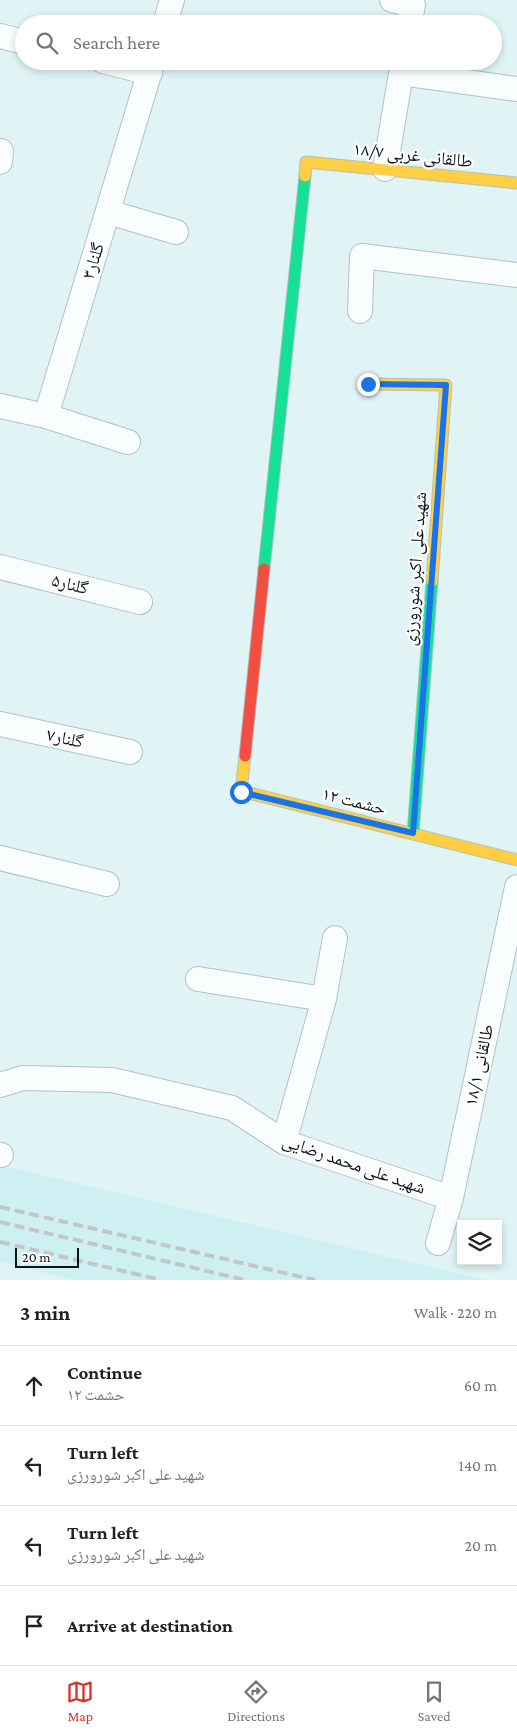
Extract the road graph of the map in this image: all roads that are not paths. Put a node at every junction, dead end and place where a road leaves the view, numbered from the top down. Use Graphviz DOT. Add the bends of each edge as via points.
graph roads {
  1 [pos="172,0"];
  2 [pos="392,0"];
  3 [pos="168,15"];
  4 [pos="411,15"];
  5 [pos="0,36"];
  6 [pos="15,40"];
  7 [pos="151,70"];
  8 [pos="402,70"];
  9 [pos="418,70"];
  10 [pos="517,89"];
  11 [pos="385,169"];
  12 [pos="517,183"];
  13 [pos="108,212"];
  14 [pos="176,232"];
  15 [pos="517,275"];
  16 [pos="360,311"];
  17 [pos="368,384"];
  18 [pos="0,406"];
  19 [pos="46,416"];
  20 [pos="128,442"];
  21 [pos="0,567"];
  22 [pos="140,602"];
  23 [pos="0,724"];
  24 [pos="130,752"];
  25 [pos="241,792"];
  26 [pos="413,833"];
  27 [pos="0,858"];
  28 [pos="517,860"];
  29 [pos="106,884"];
  30 [pos="517,887"];
  31 [pos="335,938"];
  32 [pos="198,979"];
  33 [pos="324,999"];
  34 [pos="0,1084"];
  35 [pos="284,1142"];
  36 [pos="451,1198"];
  37 [pos="438,1243"];
  1 -- 3 [label="street"];
  2 -- 4 [label="street" via="413,5"];
  5 -- 6 [label="street"];
  7 -- 13 [label="street, گلنار۳"];
  8 -- 11 [label="street"];
  9 -- 10 [label="street"];
  11 -- 12 [label="street, طالقانی غربی ۱۸/۷"];
  11 -- 25 [label="street, طالقانی غربی ۱۸/۷" via="306,162"];
  13 -- 14 [label="street"];
  13 -- 19 [label="street, گلنار۳"];
  15 -- 16 [label="street" via="362,256"];
  17 -- 26 [label="street, شهید علی اکبر شورورزی" via="446,385"];
  18 -- 19 [label="street"];
  19 -- 20 [label="street"];
  21 -- 22 [label="street, گلنار۵"];
  23 -- 24 [label="street, گلنار۷"];
  25 -- 26 [label="street, حشمت ۱۲"];
  26 -- 28 [label="street, حشمت ۱۲"];
  27 -- 29 [label="street"];
  30 -- 36 [label="street, طالقانی ۱۸/۱"];
  31 -- 33 [label="street"];
  32 -- 33 [label="street"];
  33 -- 35 [label="street"];
  34 -- 35 [label="street, شهید علی محمد رضایی" via="23,1078 112,1080 232,1108"];
  35 -- 36 [label="street, شهید علی محمد رضایی"];
  36 -- 37 [label="street, طالقانی ۱۸/۱"];
}
